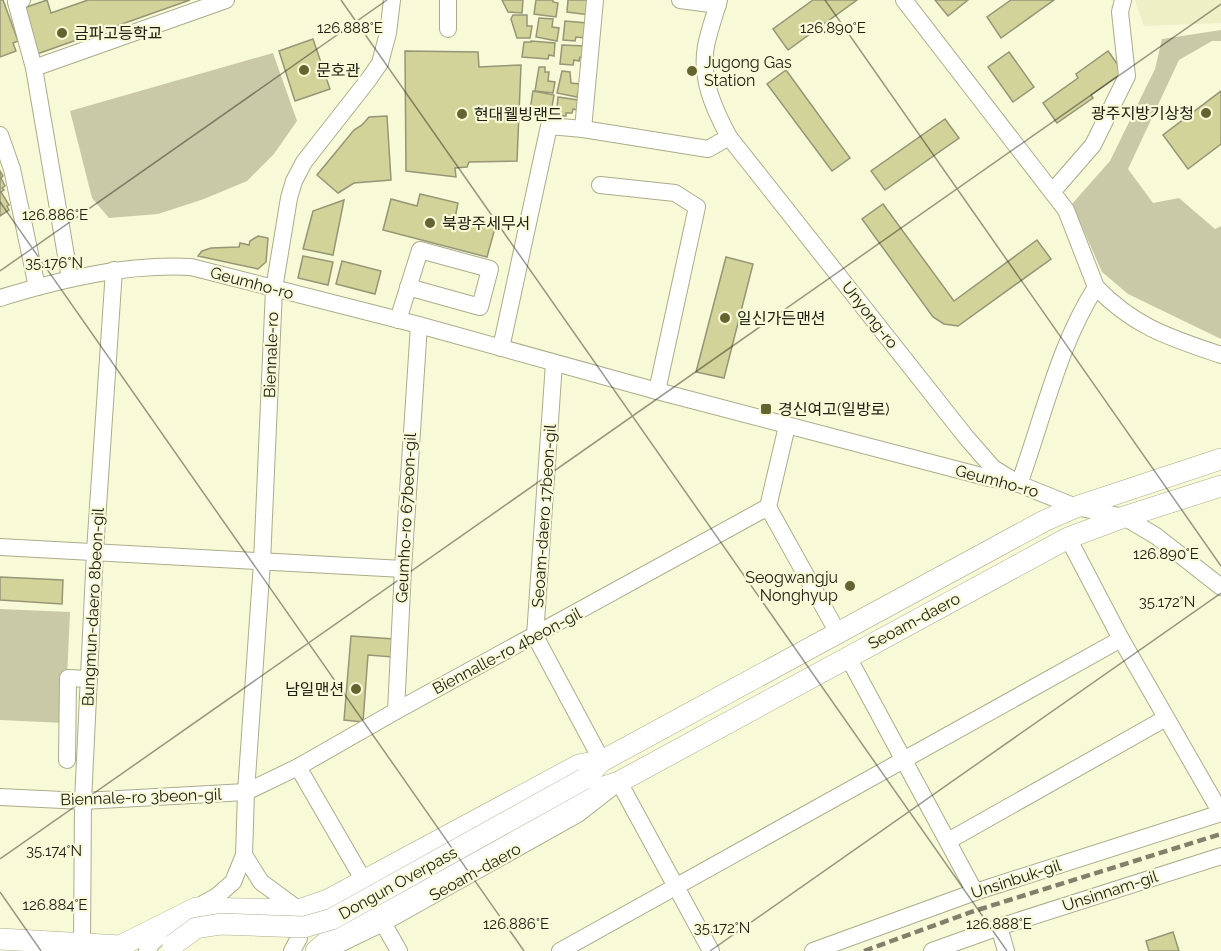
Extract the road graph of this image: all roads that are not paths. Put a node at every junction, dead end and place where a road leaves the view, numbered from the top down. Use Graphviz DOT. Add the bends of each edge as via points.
graph roads {
  1 [pos="22,0"];
  2 [pos="226,0"];
  3 [pos="392,0"];
  4 [pos="448,0"];
  5 [pos="595,0"];
  6 [pos="685,0"];
  7 [pos="904,0"];
  8 [pos="1123,0"];
  9 [pos="718,2"];
  10 [pos="448,29"];
  11 [pos="34,68"];
  12 [pos="584,129"];
  13 [pos="0,135"];
  14 [pos="729,136"];
  15 [pos="600,185"];
  16 [pos="1053,191"];
  17 [pos="114,270"];
  18 [pos="70,279"];
  19 [pos="37,287"];
  20 [pos="408,287"];
  21 [pos="1096,287"];
  22 [pos="274,289"];
  23 [pos="0,298"];
  24 [pos="398,320"];
  25 [pos="418,325"];
  26 [pos="501,348"];
  27 [pos="1221,355"];
  28 [pos="554,363"];
  29 [pos="657,391"];
  30 [pos="787,426"];
  31 [pos="1221,459"];
  32 [pos="1019,484"];
  33 [pos="1221,486"];
  34 [pos="768,507"];
  35 [pos="1076,507"];
  36 [pos="1124,517"];
  37 [pos="1068,538"];
  38 [pos="0,547"];
  39 [pos="95,551"];
  40 [pos="262,562"];
  41 [pos="403,568"];
  42 [pos="1221,587"];
  43 [pos="838,633"];
  44 [pos="536,636"];
  45 [pos="1121,639"];
  46 [pos="848,657"];
  47 [pos="89,680"];
  48 [pos="396,711"];
  49 [pos="1166,718"];
  50 [pos="67,760"];
  51 [pos="602,760"];
  52 [pos="904,760"];
  53 [pos="298,767"];
  54 [pos="619,782"];
  55 [pos="588,785"];
  56 [pos="246,792"];
  57 [pos="0,797"];
  58 [pos="83,801"];
  59 [pos="1221,813"];
  60 [pos="948,841"];
  61 [pos="244,855"];
  62 [pos="1221,856"];
  63 [pos="364,881"];
  64 [pos="676,886"];
  65 [pos="975,892"];
  66 [pos="196,908"];
  67 [pos="299,910"];
  68 [pos="383,923"];
  69 [pos="999,927"];
  70 [pos="0,939"];
  71 [pos="82,944"];
  72 [pos="561,950"];
  73 [pos="147,951"];
  74 [pos="169,951"];
  75 [pos="292,951"];
  76 [pos="316,951"];
  77 [pos="325,951"];
  78 [pos="399,951"];
  79 [pos="711,951"];
  80 [pos="813,951"];
  81 [pos="932,951"];
  82 [pos="1006,951"];
  1 -- 11 [label="street" via="16,2"];
  2 -- 11 [label="street"];
  3 -- 22 [label="street, Biennale-ro" via="380,63 312,150 294,181"];
  4 -- 10 [label="street"];
  5 -- 12 [label="street"];
  6 -- 9 [label="street"];
  7 -- 16 [label="street"];
  8 -- 16 [label="street" via="1120,12 1127,76 1093,145"];
  9 -- 14 [label="street, Unyong-ro" via="705,48 705,69 709,97"];
  11 -- 18 [label="street"];
  12 -- 14 [label="street" via="708,149"];
  12 -- 26 [label="street" via="549,126"];
  13 -- 19 [label="street" via="12,168"];
  14 -- 32 [label="street, Unyong-ro" via="966,437 993,468"];
  15 -- 29 [label="street" via="675,193 696,207"];
  16 -- 21 [label="street" via="1066,210"];
  17 -- 18 [label="street, Geumho-ro"];
  17 -- 22 [label="street, Geumho-ro" via="191,267"];
  17 -- 39 [label="street, Bungmun-daero 8beon-gil"];
  18 -- 19 [label="street, Geumho-ro"];
  19 -- 23 [label="street, Geumho-ro"];
  20 -- 20 [label="street" via="420,250 490,269 480,307"];
  20 -- 24 [label="street"];
  21 -- 27 [label="street" via="1113,306 1160,334"];
  21 -- 32 [label="street" via="1063,356"];
  22 -- 24 [label="street, Geumho-ro"];
  22 -- 40 [label="street, Biennale-ro"];
  24 -- 25 [label="street, Geumho-ro"];
  25 -- 26 [label="street, Geumho-ro"];
  25 -- 41 [label="street, Geumho-ro 67beon-gil"];
  26 -- 28 [label="street, Geumho-ro"];
  28 -- 29 [label="street, Geumho-ro"];
  28 -- 44 [label="street, Seoam-daero 17beon-gil"];
  29 -- 30 [label="street, Geumho-ro"];
  30 -- 32 [label="street, Geumho-ro"];
  30 -- 34 [label="street"];
  31 -- 35 [label="main road, Seoam-daero"];
  32 -- 35 [label="street, Geumho-ro"];
  33 -- 36 [label="main road, Seoam-daero"];
  34 -- 43 [label="street"];
  34 -- 44 [label="street, Biennalle-ro 4beon-gil"];
  35 -- 36 [label="street, Geumho-ro"];
  35 -- 43 [label="main road, Seoam-daero"];
  36 -- 37 [label="main road, Seoam-daero"];
  36 -- 42 [label="street, Geumho-ro" via="1156,536"];
  37 -- 45 [label="street"];
  37 -- 46 [label="main road, Seoam-daero"];
  38 -- 39 [label="street"];
  39 -- 40 [label="street"];
  39 -- 47 [label="street, Bungmun-daero 8beon-gil"];
  40 -- 41 [label="street"];
  40 -- 56 [label="street, Biennale-ro"];
  41 -- 48 [label="street, Geumho-ro 67beon-gil"];
  43 -- 51 [label="main road, Seoam-daero"];
  44 -- 48 [label="street, Biennalle-ro 4beon-gil"];
  44 -- 51 [label="street"];
  45 -- 49 [label="street"];
  45 -- 52 [label="street"];
  46 -- 52 [label="street"];
  46 -- 54 [label="main road, Seoam-daero"];
  47 -- 50 [label="street" via="68,678"];
  47 -- 58 [label="street, Bungmun-daero 8beon-gil"];
  48 -- 53 [label="street, Biennalle-ro 4beon-gil"];
  49 -- 59 [label="street"];
  49 -- 60 [label="street"];
  51 -- 55 [label="main road, Seoam-daero"];
  51 -- 63 [label="main road" via="579,765"];
  52 -- 60 [label="street"];
  52 -- 64 [label="street"];
  53 -- 56 [label="street, Biennalle-ro 4beon-gil"];
  53 -- 63 [label="street"];
  54 -- 55 [label="main road, Seoam-daero"];
  54 -- 64 [label="street"];
  54 -- 68 [label="street, Seoam-daero" via="578,814"];
  55 -- 74 [label="main road, Dongun Overpass, bridge" via="332,919 304,927 221,924 196,928"];
  55 -- 76 [label="main road, Dongun Overpass" via="336,934"];
  56 -- 58 [label="street, Biennale-ro 3beon-gil"];
  56 -- 61 [label="street, Biennale-ro"];
  57 -- 58 [label="street, Biennale-ro 3beon-gil"];
  58 -- 71 [label="street, Bungmun-daero 8beon-gil"];
  59 -- 65 [label="street, Unsinbuk-gil"];
  60 -- 65 [label="street"];
  61 -- 66 [label="street" via="233,882"];
  61 -- 67 [label="street" via="261,882"];
  62 -- 69 [label="street, Unsinnam-gil"];
  63 -- 67 [label="main road"];
  64 -- 72 [label="street"];
  64 -- 79 [label="street"];
  65 -- 80 [label="street, Unsinbuk-gil"];
  66 -- 67 [label="main road"];
  66 -- 71 [label="main road" via="120,946"];
  66 -- 73 [label="street" via="166,930"];
  67 -- 75 [label="street" via="299,938"];
  68 -- 77 [label="street, Seoam-daero"];
  68 -- 78 [label="street"];
  69 -- 81 [label="street, Unsinnam-gil"];
  69 -- 82 [label="street"];
  70 -- 71 [label="main road"];
}
